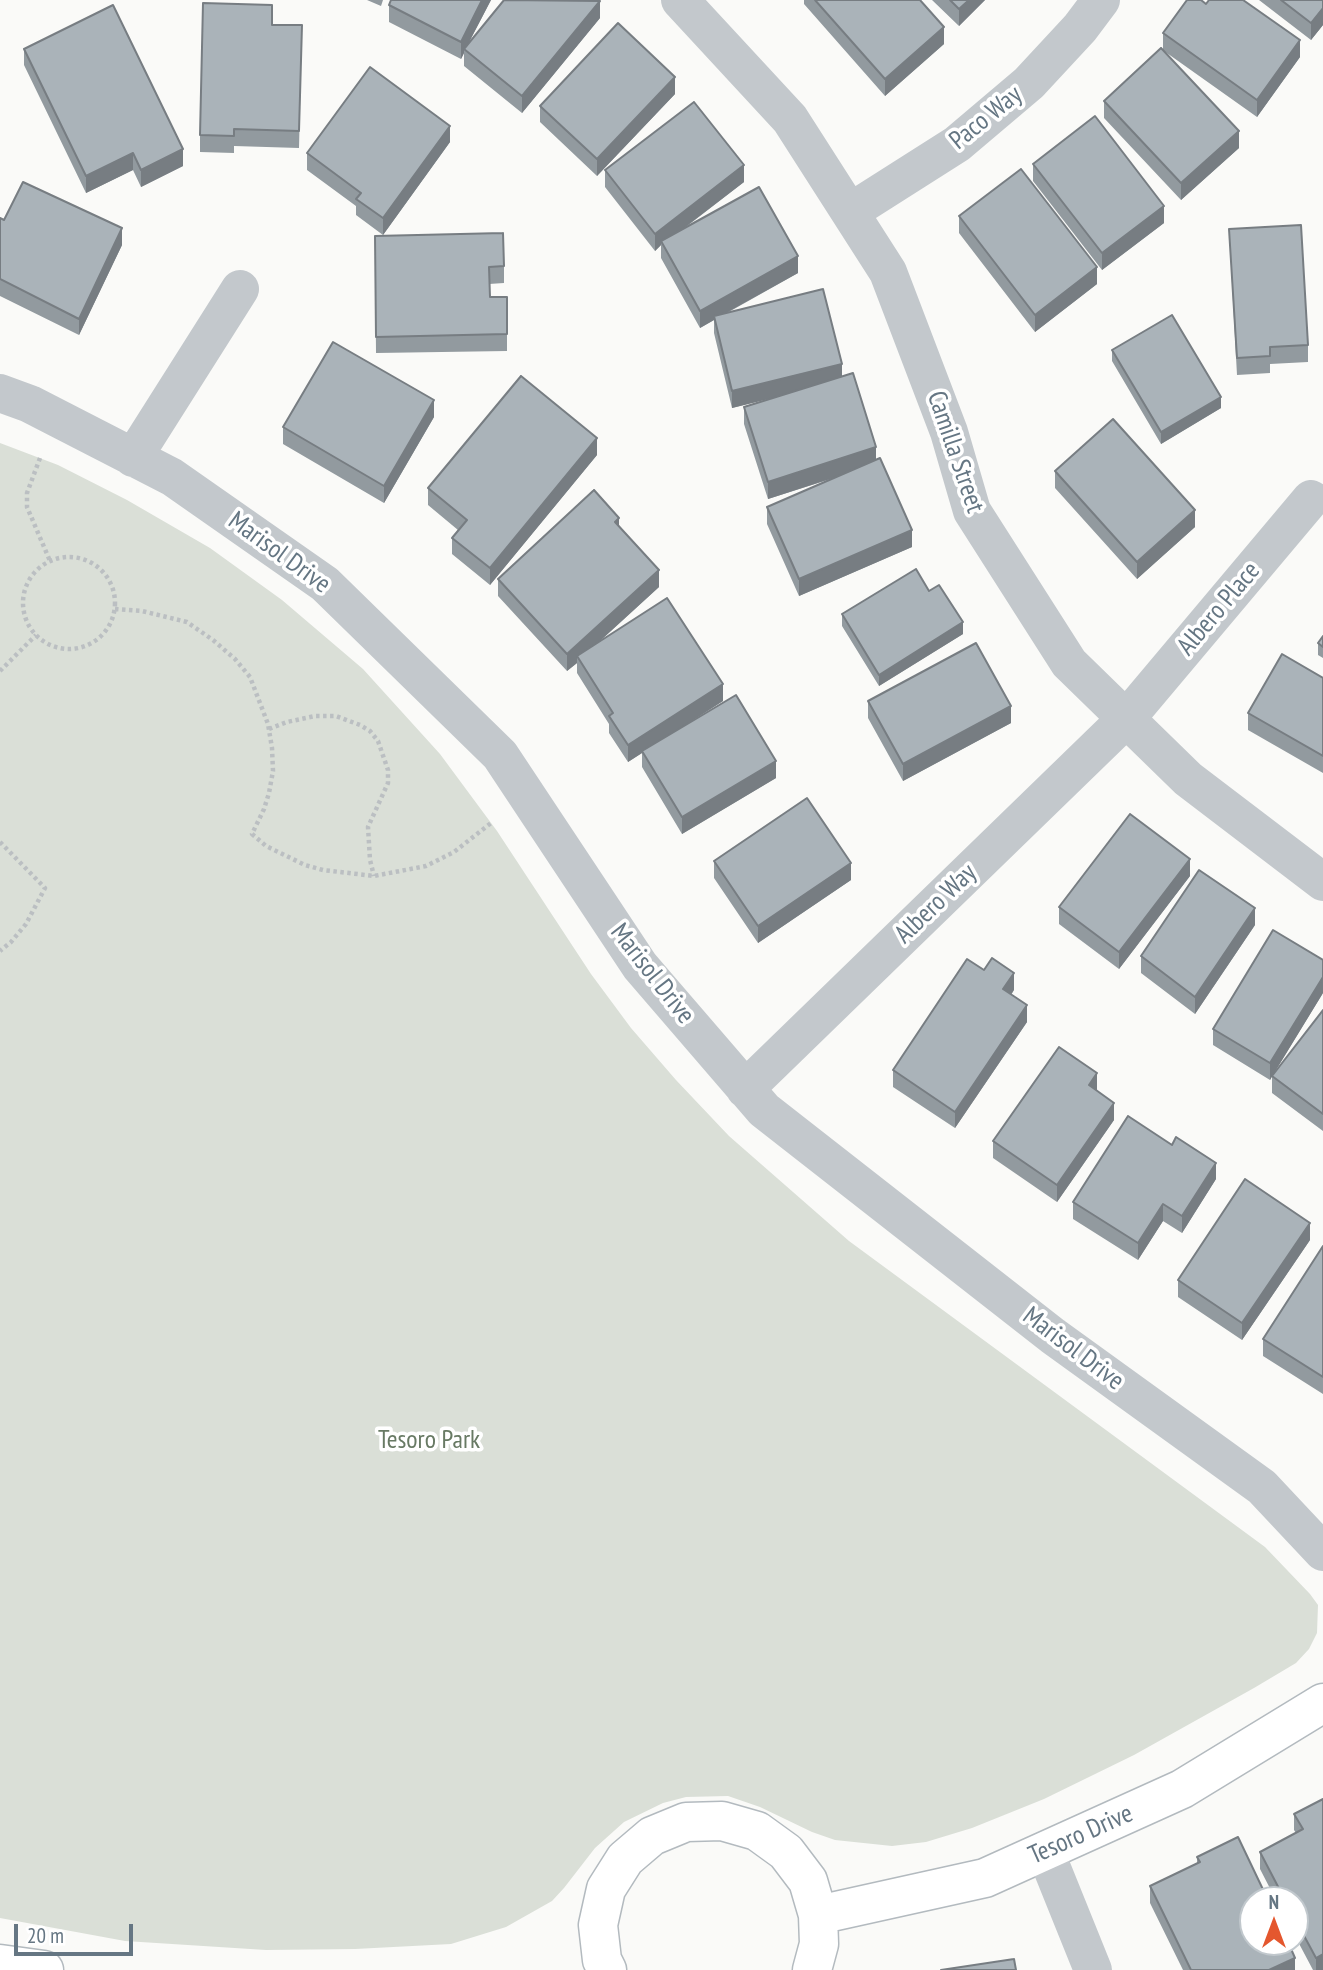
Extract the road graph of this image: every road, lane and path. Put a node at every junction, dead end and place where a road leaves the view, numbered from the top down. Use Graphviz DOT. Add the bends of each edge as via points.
graph roads {
  1 [pos="680,0"];
  2 [pos="1101,0"];
  3 [pos="850,212"];
  4 [pos="240,289"];
  5 [pos="0,393"];
  6 [pos="40,458"];
  7 [pos="133,458"];
  8 [pos="1311,499"];
  9 [pos="50,561"];
  10 [pos="115,609"];
  11 [pos="36,635"];
  12 [pos="0,671"];
  13 [pos="1126,719"];
  14 [pos="269,729"];
  15 [pos="491,823"];
  16 [pos="0,842"];
  17 [pos="374,876"];
  18 [pos="1323,882"];
  19 [pos="0,951"];
  20 [pos="745,1089"];
  21 [pos="1323,1552"];
  22 [pos="1323,1703"];
  23 [pos="1045,1851"];
  24 [pos="818,1915"];
  25 [pos="0,1964"];
  26 [pos="596,1967"];
  27 [pos="44,1970"];
  28 [pos="813,1970"];
  29 [pos="1093,1970"];
  1 -- 3 [label="street, Camilla Street" via="790,119"];
  2 -- 3 [label="street, Paco Way" via="1029,83 957,144"];
  3 -- 13 [label="street, Camilla Street" via="888,272 949,432 972,511 1069,663"];
  4 -- 7 [label="street"];
  5 -- 7 [label="street, Marisol Drive"];
  6 -- 9 [label="path" via="27,493 27,507"];
  7 -- 20 [label="street, Marisol Drive" via="172,477 325,584 500,755 640,967"];
  8 -- 13 [label="street, Albero Place"];
  9 -- 10 [label="path" via="66,557 95,564 113,588"];
  9 -- 11 [label="path" via="28,582 24,596 24,611"];
  10 -- 11 [label="path" via="106,631 81,647 66,649"];
  10 -- 14 [label="path" via="187,622 213,640 250,677"];
  11 -- 12 [label="path"];
  13 -- 18 [label="street, Camilla Street" via="1188,779"];
  13 -- 20 [label="street, Albero Way"];
  14 -- 17 [label="path" via="273,771 252,834 305,865"];
  14 -- 17 [label="path" via="315,716 337,716 370,731 387,770 387,783 368,827"];
  15 -- 17 [label="path" via="454,852 426,866"];
  16 -- 19 [label="path" via="45,888 26,924"];
  20 -- 21 [label="street, Marisol Drive" via="764,1110 1053,1336 1262,1487"];
  22 -- 23 [label="street, Tesoro Drive" via="1182,1789"];
  23 -- 24 [label="street, Tesoro Drive" via="985,1878"];
  23 -- 29 [label="street"];
  24 -- 26 [label="street" via="801,1871 786,1852 757,1831 722,1821 686,1822 652,1836 634,1851 606,1889"];
  24 -- 28 [label="street" via="819,1944"];
  25 -- 27 [label="street"];
}
